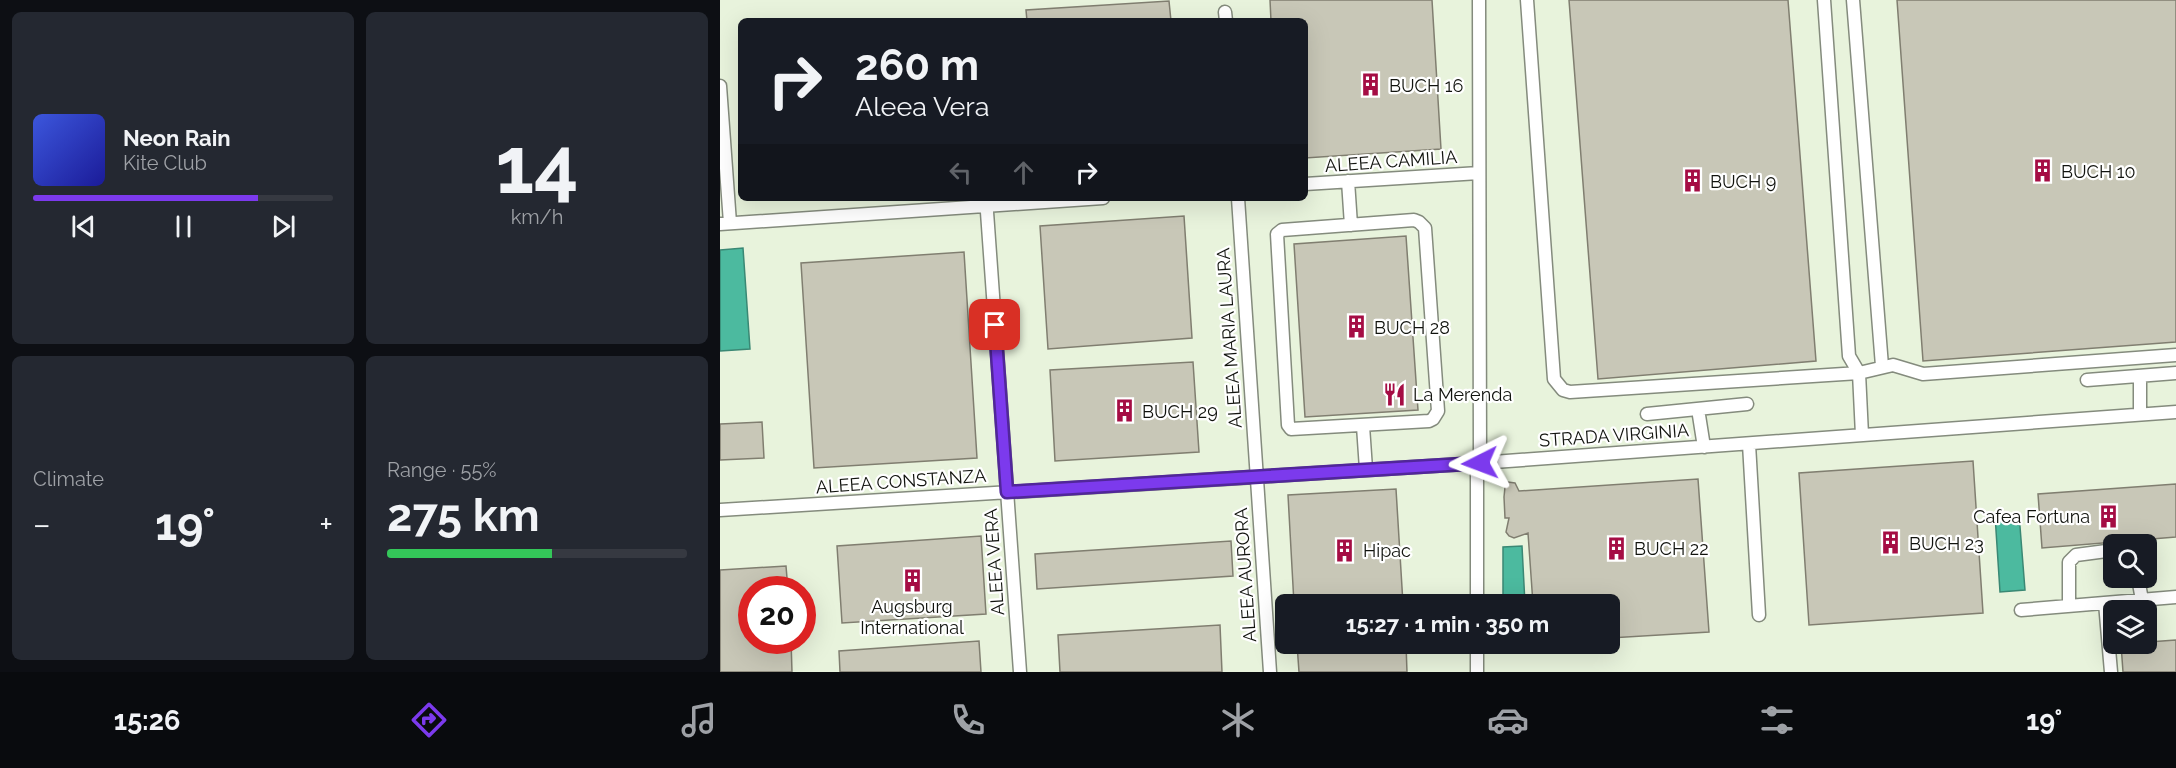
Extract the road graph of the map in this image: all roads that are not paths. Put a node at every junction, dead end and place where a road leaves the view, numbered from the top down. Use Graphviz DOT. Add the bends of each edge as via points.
graph roads {
  1 [pos="1479,0"];
  2 [pos="1527,0"];
  3 [pos="1824,0"];
  4 [pos="1853,0"];
  5 [pos="720,86"];
  6 [pos="1479,173"];
  7 [pos="1348,182"];
  8 [pos="1308,184"];
  9 [pos="1015,201"];
  10 [pos="1238,201"];
  11 [pos="986,202"];
  12 [pos="725,224"];
  13 [pos="1351,225"];
  14 [pos="2176,355"];
  15 [pos="1882,366"];
  16 [pos="1859,373"];
  17 [pos="2176,373"];
  18 [pos="2139,376"];
  19 [pos="2087,380"];
  20 [pos="1748,404"];
  21 [pos="1698,409"];
  22 [pos="2176,412"];
  23 [pos="1647,414"];
  24 [pos="2140,414"];
  25 [pos="1363,426"];
  26 [pos="1862,435"];
  27 [pos="1749,444"];
  28 [pos="1704,447"];
  29 [pos="1480,463"];
  30 [pos="1366,470"];
  31 [pos="1257,476"];
  32 [pos="1007,492"];
  33 [pos="720,510"];
  34 [pos="2103,551"];
  35 [pos="2140,588"];
  36 [pos="1477,594"];
  37 [pos="2176,597"];
  38 [pos="2142,600"];
  39 [pos="2103,603"];
  40 [pos="2069,606"];
  41 [pos="2021,610"];
  42 [pos="1759,615"];
  43 [pos="1477,654"];
  44 [pos="2109,654"];
  45 [pos="1020,672"];
  46 [pos="1270,672"];
  47 [pos="1477,672"];
  48 [pos="2111,672"];
  1 -- 6 [label="street"];
  2 -- 16 [label="street" via="1557,384 1570,392"];
  3 -- 16 [label="street" via="1849,356"];
  4 -- 15 [label="street"];
  5 -- 12 [label="street"];
  6 -- 7 [label="street, ALEEA CAMILIA"];
  6 -- 29 [label="street"];
  7 -- 8 [label="street, ALEEA CAMILIA"];
  7 -- 13 [label="street"];
  9 -- 11 [label="street"];
  10 -- 31 [label="street, ALEEA MARIA LAURA"];
  11 -- 12 [label="street"];
  11 -- 32 [label="street, ALEEA VERA"];
  13 -- 25 [label="street" via="1414,220 1425,228 1438,411 1429,421"];
  13 -- 25 [label="street" via="1282,230 1276,237 1289,428"];
  14 -- 15 [label="street" via="1923,374 1901,366"];
  15 -- 16 [label="street"];
  16 -- 26 [label="street"];
  17 -- 18 [label="street"];
  18 -- 19 [label="street"];
  18 -- 24 [label="street"];
  20 -- 21 [label="street"];
  21 -- 23 [label="street"];
  21 -- 28 [label="street"];
  22 -- 24 [label="street, STRADA VIRGINIA"];
  24 -- 26 [label="street, STRADA VIRGINIA"];
  25 -- 30 [label="street"];
  26 -- 27 [label="street, STRADA VIRGINIA"];
  27 -- 28 [label="street, STRADA VIRGINIA"];
  27 -- 42 [label="street"];
  28 -- 29 [label="street, STRADA VIRGINIA"];
  29 -- 30 [label="street, ALEEA CONSTANZA"];
  29 -- 36 [label="street"];
  30 -- 31 [label="street, ALEEA CONSTANZA"];
  31 -- 32 [label="street, ALEEA CONSTANZA"];
  31 -- 46 [label="street, ALEEA AURORA"];
  32 -- 33 [label="street, ALEEA CONSTANZA"];
  32 -- 45 [label="street, ALEEA VERA"];
  34 -- 40 [label="street" via="2076,555 2069,562"];
  35 -- 38 [label="street"];
  37 -- 38 [label="street"];
  39 -- 40 [label="street"];
  40 -- 41 [label="street"];
  43 -- 47 [label="street"];
  44 -- 48 [label="street"];
}
